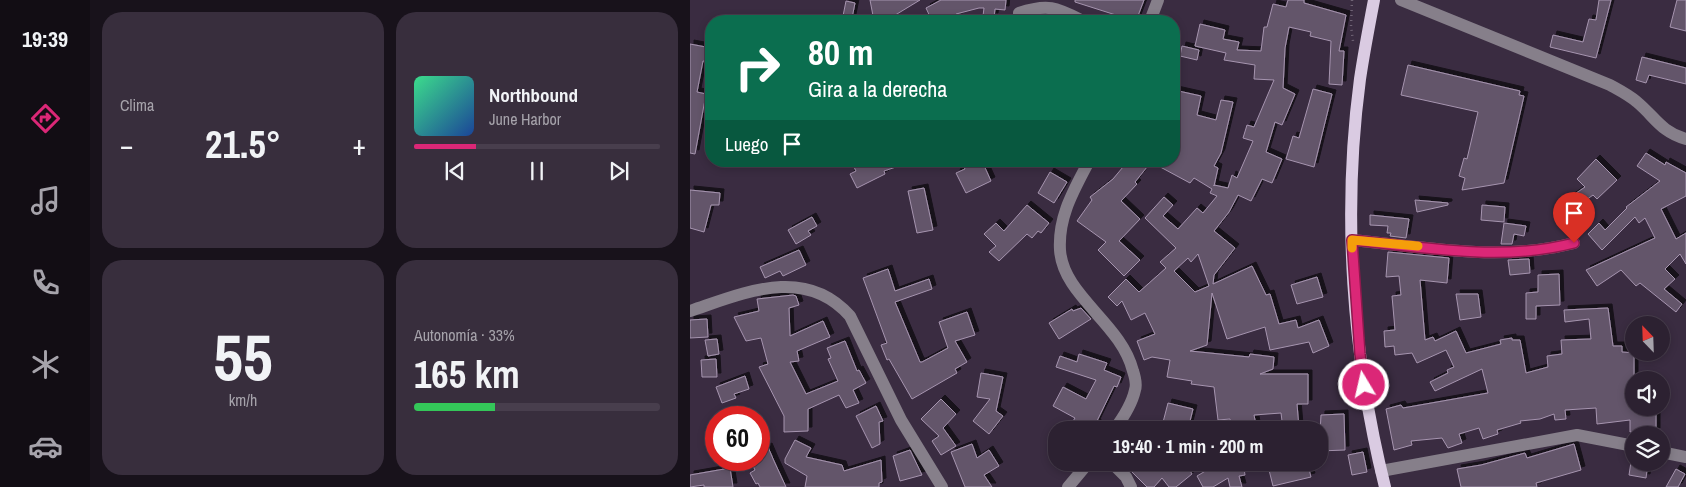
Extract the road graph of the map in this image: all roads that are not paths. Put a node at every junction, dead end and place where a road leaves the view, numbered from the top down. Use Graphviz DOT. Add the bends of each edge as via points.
graph roads {
  1 [pos="1158,0"];
  2 [pos="1374,0"];
  3 [pos="1400,0"];
  4 [pos="1019,12"];
  5 [pos="1073,15"];
  6 [pos="1152,15"];
  7 [pos="1686,139"];
  8 [pos="1086,167"];
  9 [pos="1352,240"];
  10 [pos="1574,243"];
  11 [pos="690,311"];
  12 [pos="1119,421"];
  13 [pos="1625,444"];
  14 [pos="1670,454"];
  15 [pos="1686,457"];
  16 [pos="1081,471"];
  17 [pos="1120,471"];
  18 [pos="1381,471"];
  19 [pos="942,487"];
  20 [pos="1068,487"];
  21 [pos="1131,487"];
  22 [pos="1385,487"];
  1 -- 6 [label="street"];
  2 -- 9 [label="main road" via="1360,80"];
  3 -- 7 [label="street" via="1610,84 1637,101 1656,123 1674,136"];
  4 -- 5 [label="street" via="1038,6 1064,10"];
  8 -- 12 [label="street" via="1069,198 1060,231 1060,251 1068,279 1115,333 1132,366 1136,388"];
  9 -- 10 [label="street" via="1493,252 1550,249"];
  9 -- 18 [label="main road" via="1360,354"];
  11 -- 19 [label="street" via="762,288 789,287 820,293 840,305 850,316 901,420"];
  13 -- 18 [label="street" via="1577,435"];
  14 -- 15 [label="street"];
  16 -- 20 [label="street"];
  17 -- 21 [label="street"];
  18 -- 22 [label="main road"];
}
